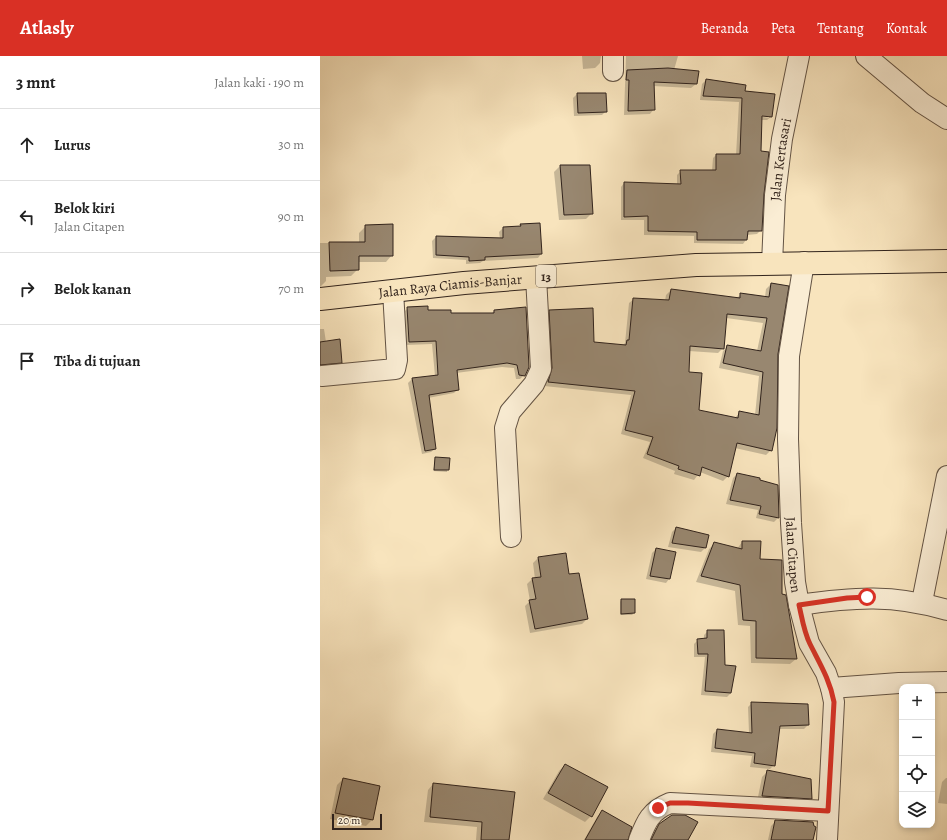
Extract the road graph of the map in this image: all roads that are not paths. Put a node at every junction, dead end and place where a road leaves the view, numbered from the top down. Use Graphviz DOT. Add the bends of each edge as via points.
graph roads {
  1 [pos="799,56"];
  2 [pos="866,56"];
  3 [pos="947,119"];
  4 [pos="947,261"];
  5 [pos="804,262"];
  6 [pos="772,264"];
  7 [pos="536,277"];
  8 [pos="393,290"];
  9 [pos="320,299"];
  10 [pos="322,376"];
  11 [pos="947,476"];
  12 [pos="511,537"];
  13 [pos="922,602"];
  14 [pos="799,605"];
  15 [pos="947,610"];
  16 [pos="947,682"];
  17 [pos="832,688"];
  18 [pos="828,811"];
  19 [pos="639,840"];
  20 [pos="827,840"];
  1 -- 6 [label="street, Jalan Kertasari" via="782,140 775,195"];
  2 -- 3 [label="street" via="922,103"];
  4 -- 5 [label="highway, 13"];
  5 -- 6 [label="highway, 13"];
  5 -- 14 [label="street, Jalan Citapen" via="792,337 789,378 791,523"];
  6 -- 7 [label="highway, Jalan Raya Ciamis-Banjar / 13" via="696,265"];
  7 -- 8 [label="highway, Jalan Raya Ciamis-Banjar / 13"];
  7 -- 12 [label="street" via="540,369 534,384 510,412 505,428"];
  8 -- 9 [label="highway, Jalan Raya Ciamis-Banjar / 13"];
  8 -- 10 [label="street" via="397,360 395,369"];
  11 -- 13 [label="street"];
  13 -- 14 [label="street" via="867,597"];
  13 -- 15 [label="street"];
  14 -- 17 [label="street, Jalan Citapen" via="810,643"];
  16 -- 17 [label="street"];
  17 -- 18 [label="street, Jalan Citapen" via="834,710"];
  18 -- 19 [label="street" via="670,803 658,808 646,821"];
  18 -- 20 [label="street, Jalan Citapen"];
}
